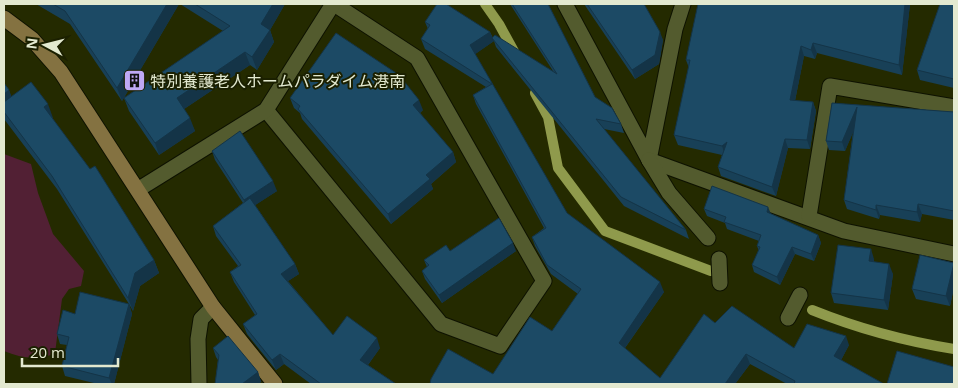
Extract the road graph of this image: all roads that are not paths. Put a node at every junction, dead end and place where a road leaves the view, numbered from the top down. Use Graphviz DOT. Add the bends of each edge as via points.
graph roads {
  1 [pos="333,4"];
  2 [pos="565,4"];
  3 [pos="683,4"];
  4 [pos="4,18"];
  5 [pos="954,107"];
  6 [pos="266,110"];
  7 [pos="649,160"];
  8 [pos="138,189"];
  9 [pos="810,216"];
  10 [pos="708,238"];
  11 [pos="954,254"];
  12 [pos="718,259"];
  13 [pos="720,283"];
  14 [pos="800,295"];
  15 [pos="214,307"];
  16 [pos="788,318"];
  17 [pos="200,384"];
  18 [pos="275,384"];
  1 -- 6 [label="street"];
  1 -- 6 [label="street" via="416,58 544,281 500,346 441,324"];
  2 -- 7 [label="street"];
  3 -- 7 [label="street"];
  4 -- 8 [label="street" via="32,39 61,72"];
  5 -- 9 [label="street" via="830,86"];
  6 -- 8 [label="street"];
  7 -- 9 [label="street"];
  7 -- 10 [label="street" via="669,193"];
  8 -- 15 [label="street"];
  9 -- 11 [label="street" via="844,231"];
  12 -- 13 [label="street"];
  14 -- 16 [label="street"];
  15 -- 17 [label="street" via="201,319 198,339"];
  15 -- 18 [label="street"];
}
